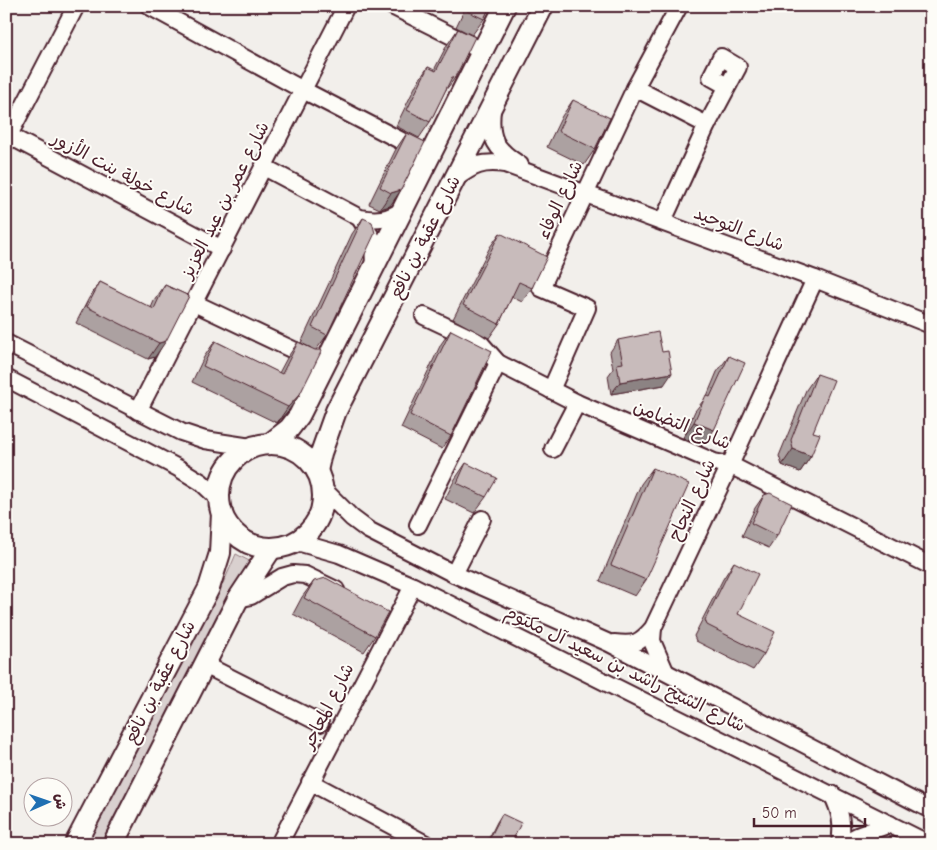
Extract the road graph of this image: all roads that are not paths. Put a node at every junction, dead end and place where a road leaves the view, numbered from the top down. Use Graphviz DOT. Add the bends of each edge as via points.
graph roads {
  1 [pos="76,6"];
  2 [pos="149,6"];
  3 [pos="346,6"];
  4 [pos="392,6"];
  5 [pos="505,6"];
  6 [pos="543,6"];
  7 [pos="678,6"];
  8 [pos="482,52"];
  9 [pos="728,86"];
  10 [pos="635,88"];
  11 [pos="303,90"];
  12 [pos="492,106"];
  13 [pos="707,124"];
  14 [pos="8,134"];
  15 [pos="430,156"];
  16 [pos="264,167"];
  17 [pos="533,172"];
  18 [pos="456,178"];
  19 [pos="586,192"];
  20 [pos="403,210"];
  21 [pos="360,218"];
  22 [pos="663,221"];
  23 [pos="222,249"];
  24 [pos="374,266"];
  25 [pos="815,279"];
  26 [pos="194,303"];
  27 [pos="424,316"];
  28 [pos="931,325"];
  29 [pos="6,342"];
  30 [pos="308,357"];
  31 [pos="498,362"];
  32 [pos="6,378"];
  33 [pos="551,390"];
  34 [pos="577,403"];
  35 [pos="138,411"];
  36 [pos="271,443"];
  37 [pos="251,447"];
  38 [pos="553,449"];
  39 [pos="730,465"];
  40 [pos="320,480"];
  41 [pos="220,506"];
  42 [pos="482,519"];
  43 [pos="418,525"];
  44 [pos="297,542"];
  45 [pos="271,549"];
  46 [pos="931,566"];
  47 [pos="454,574"];
  48 [pos="412,586"];
  49 [pos="353,598"];
  50 [pos="238,599"];
  51 [pos="378,611"];
  52 [pos="395,619"];
  53 [pos="653,628"];
  54 [pos="609,642"];
  55 [pos="205,665"];
  56 [pos="665,671"];
  57 [pos="320,723"];
  58 [pos="310,782"];
  59 [pos="832,794"];
  60 [pos="931,810"];
  61 [pos="890,824"];
  62 [pos="75,844"];
  63 [pos="113,844"];
  64 [pos="279,844"];
  65 [pos="426,844"];
  66 [pos="841,844"];
  67 [pos="929,844"];
  1 -- 14 [label="street"];
  2 -- 11 [label="street"];
  3 -- 11 [label="street, شارع عمر بن عبد العزيز"];
  4 -- 8 [label="street"];
  5 -- 8 [label="main road, شارع عقبة بن نافع"];
  6 -- 12 [label="main road, شارع عقبة بن نافع"];
  7 -- 10 [label="street, شارع الوفاء"];
  8 -- 15 [label="main road, شارع عقبة بن نافع"];
  9 -- 13 [label="street"];
  10 -- 13 [label="street"];
  10 -- 19 [label="street, شارع الوفاء"];
  11 -- 15 [label="street"];
  11 -- 16 [label="street, شارع عمر بن عبد العزيز"];
  12 -- 17 [label="street, شارع التوحيد" via="490,127 494,143"];
  12 -- 18 [label="main road, شارع عقبة بن نافع"];
  13 -- 22 [label="street"];
  14 -- 23 [label="street, شارع خولة بنت الأزور"];
  15 -- 20 [label="main road, شارع عقبة بن نافع"];
  16 -- 21 [label="street"];
  16 -- 23 [label="street, شارع عمر بن عبد العزيز"];
  17 -- 18 [label="street, شارع التوحيد" via="488,162 472,166"];
  17 -- 19 [label="street, شارع التوحيد"];
  18 -- 40 [label="main road, شارع عقبة بن نافع" via="336,411 321,453"];
  19 -- 22 [label="street, شارع التوحيد"];
  19 -- 33 [label="street, شارع الوفاء" via="541,288 586,308"];
  20 -- 21 [label="street" via="390,218 375,221"];
  20 -- 24 [label="main road, شارع عقبة بن نافع"];
  21 -- 24 [label="street" via="372,240"];
  22 -- 25 [label="street, شارع التوحيد"];
  23 -- 26 [label="street, شارع عمر بن عبد العزيز"];
  24 -- 36 [label="main road, شارع عقبة بن نافع" via="299,416"];
  25 -- 28 [label="street, شارع التوحيد"];
  25 -- 39 [label="street, شارع النجاح"];
  26 -- 30 [label="street"];
  26 -- 35 [label="street, شارع عمر بن عبد العزيز"];
  27 -- 31 [label="street, شارع التضامن" via="473,339"];
  29 -- 35 [label="street"];
  31 -- 33 [label="street, شارع التضامن"];
  31 -- 43 [label="street"];
  32 -- 41 [label="street" via="178,468 201,482"];
  33 -- 34 [label="street, شارع التضامن"];
  34 -- 38 [label="street"];
  34 -- 39 [label="street, شارع التضامن" via="714,462"];
  35 -- 37 [label="street" via="205,440"];
  36 -- 37 [label="main road"];
  36 -- 40 [label="main road" via="298,450"];
  37 -- 41 [label="main road" via="230,462 224,473"];
  39 -- 46 [label="street, شارع التضامن"];
  39 -- 53 [label="street, شارع النجاح"];
  40 -- 44 [label="main road" via="323,505 318,519"];
  40 -- 47 [label="street, شارع الشيخ راشد بن سعيد آل مكتوم" via="348,514 368,530"];
  41 -- 45 [label="main road" via="236,535 246,542"];
  41 -- 62 [label="main road, شارع عقبة بن نافع" via="220,553 209,588"];
  42 -- 47 [label="street"];
  44 -- 45 [label="main road"];
  44 -- 48 [label="street, شارع الشيخ راشد بن سعيد آل مكتوم" via="338,554"];
  45 -- 50 [label="main road, شارع عقبة بن نافع"];
  47 -- 54 [label="street, شارع الشيخ راشد بن سعيد آل مكتوم"];
  48 -- 52 [label="street, شارع المعاجر"];
  48 -- 59 [label="street, شارع الشيخ راشد بن سعيد آل مكتوم"];
  49 -- 50 [label="street" via="312,578 293,574 251,596"];
  50 -- 55 [label="main road, شارع عقبة بن نافع"];
  51 -- 52 [label="street"];
  52 -- 58 [label="street, شارع المعاجر"];
  53 -- 54 [label="street, شارع النجاح" via="641,642"];
  53 -- 56 [label="street" via="652,641"];
  54 -- 56 [label="street, شارع الشيخ راشد بن سعيد آل مكتوم"];
  55 -- 57 [label="street"];
  55 -- 63 [label="main road, شارع عقبة بن نافع"];
  56 -- 60 [label="street, شارع الشيخ راشد بن سعيد آل مكتوم"];
  58 -- 64 [label="street, شارع المعاجر"];
  58 -- 65 [label="street"];
  59 -- 61 [label="street, شارع الشيخ راشد بن سعيد آل مكتوم"];
  59 -- 66 [label="street" via="841,811"];
  61 -- 66 [label="street"];
  61 -- 67 [label="street, شارع الشيخ راشد بن سعيد آل مكتوم"];
}
